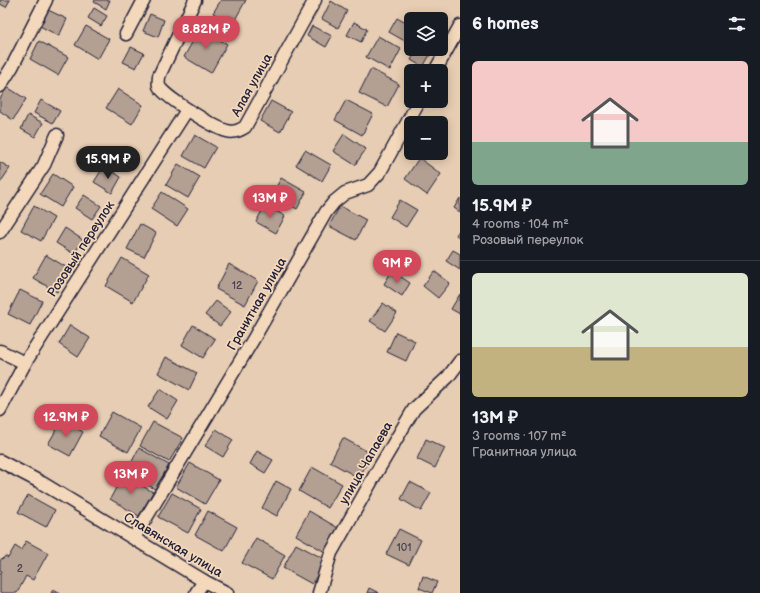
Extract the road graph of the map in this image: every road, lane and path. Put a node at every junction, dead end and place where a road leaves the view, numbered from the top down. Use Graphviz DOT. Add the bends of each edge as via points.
graph roads {
  1 [pos="46,0"];
  2 [pos="144,0"];
  3 [pos="196,0"];
  4 [pos="315,0"];
  5 [pos="460,26"];
  6 [pos="126,34"];
  7 [pos="440,64"];
  8 [pos="0,86"];
  9 [pos="415,108"];
  10 [pos="187,110"];
  11 [pos="57,135"];
  12 [pos="0,232"];
  13 [pos="0,351"];
  14 [pos="460,361"];
  15 [pos="25,363"];
  16 [pos="0,410"];
  17 [pos="2,465"];
  18 [pos="134,538"];
  19 [pos="204,581"];
  20 [pos="196,593"];
  21 [pos="227,593"];
  22 [pos="319,593"];
  1 -- 8 [label="street"];
  2 -- 6 [label="street"];
  3 -- 10 [label="street, Алая улица" via="159,76 159,85 164,92"];
  4 -- 10 [label="street, Алая улица" via="245,127 237,132 227,131"];
  5 -- 7 [label="street"];
  9 -- 18 [label="street, Гранитная улица" via="380,172 368,184 345,193 326,212"];
  10 -- 15 [label="street, Розовый переулок"];
  11 -- 12 [label="street" via="44,165"];
  13 -- 15 [label="street"];
  14 -- 22 [label="street, улица Чапаева" via="448,377 414,409 331,553"];
  15 -- 16 [label="street, Розовый переулок"];
  17 -- 18 [label="street, Славянская улица" via="42,483"];
  18 -- 19 [label="street, Славянская улица"];
  19 -- 20 [label="street"];
  19 -- 21 [label="street, Славянская улица"];
}
